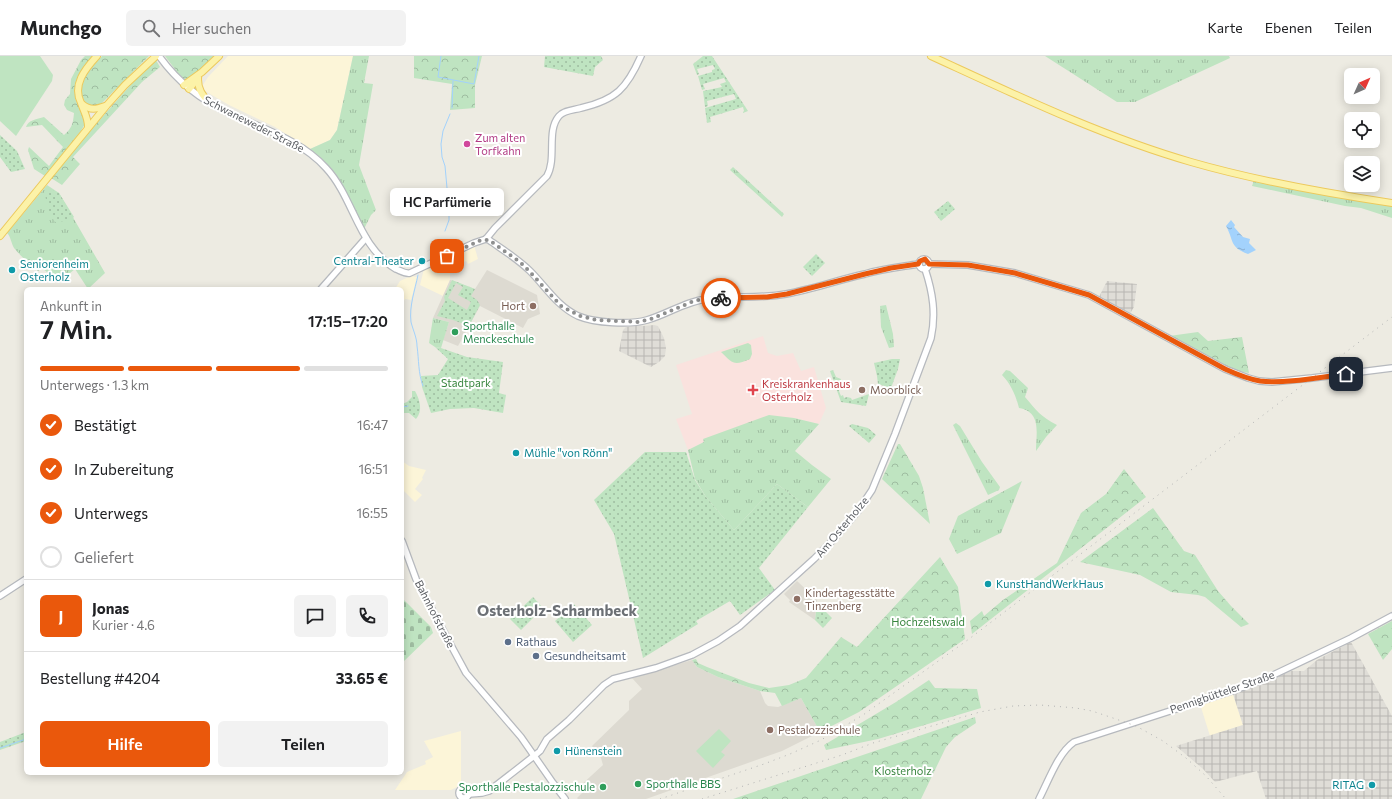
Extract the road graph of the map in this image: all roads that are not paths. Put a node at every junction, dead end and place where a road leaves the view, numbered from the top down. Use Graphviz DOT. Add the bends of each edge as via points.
graph roads {
  1 [pos="97,56"];
  2 [pos="218,56"];
  3 [pos="640,56"];
  4 [pos="931,56"];
  5 [pos="155,57"];
  6 [pos="202,72"];
  7 [pos="198,78"];
  8 [pos="187,87"];
  9 [pos="80,102"];
  10 [pos="209,102"];
  11 [pos="107,105"];
  12 [pos="88,127"];
  13 [pos="1392,203"];
  14 [pos="0,236"];
  15 [pos="366,238"];
  16 [pos="486,239"];
  17 [pos="918,264"];
  18 [pos="929,264"];
  19 [pos="925,269"];
  20 [pos="323,287"];
  21 [pos="1392,368"];
  22 [pos="404,546"];
  23 [pos="24,580"];
  24 [pos="0,596"];
  25 [pos="1392,616"];
  26 [pos="534,756"];
  27 [pos="469,794"];
  28 [pos="565,799"];
  29 [pos="1039,799"];
  1 -- 9 [label="main road" via="84,70 78,85"];
  2 -- 6 [label="main road"];
  3 -- 16 [label="street" via="627,83 604,102 560,115 554,126 551,165 547,176"];
  4 -- 13 [label="main road" via="1038,105 1127,141 1191,162 1257,179"];
  5 -- 8 [label="street, Schwaneweder Straße"];
  5 -- 11 [label="main road"];
  6 -- 7 [label="main road"];
  6 -- 8 [label="main road"];
  7 -- 8 [label="main road"];
  7 -- 10 [label="main road" via="201,93"];
  8 -- 10 [label="street, Schwaneweder Straße"];
  9 -- 11 [label="main road" via="93,109"];
  9 -- 12 [label="main road" via="88,119"];
  10 -- 15 [label="street, Schwaneweder Straße" via="287,139 316,158 333,176"];
  11 -- 12 [label="main road"];
  12 -- 14 [label="main road"];
  15 -- 16 [label="street, Schwaneweder Straße" via="387,262 407,274"];
  15 -- 20 [label="street"];
  16 -- 17 [label="street" via="520,262 561,306 580,316 597,320 638,322 708,298 787,294 891,268"];
  17 -- 18 [label="street" via="923,259"];
  17 -- 19 [label="street" via="921,269"];
  18 -- 19 [label="street"];
  18 -- 21 [label="street" via="968,265 1015,273 1089,295 1237,375 1259,381 1272,382"];
  19 -- 26 [label="street, Am Osterholze" via="934,303 931,338 896,434 876,481 858,511 814,559 740,626 700,652 613,679 546,739 540,751"];
  22 -- 26 [label="street, Bahnhofstraße" via="423,594 466,673"];
  23 -- 24 [label="street"];
  25 -- 29 [label="street, Pennigbütteler Straße" via="1267,678 1082,738 1069,746 1062,755"];
  26 -- 27 [label="street" via="489,791"];
  26 -- 28 [label="street, Bahnhofstraße"];
}
